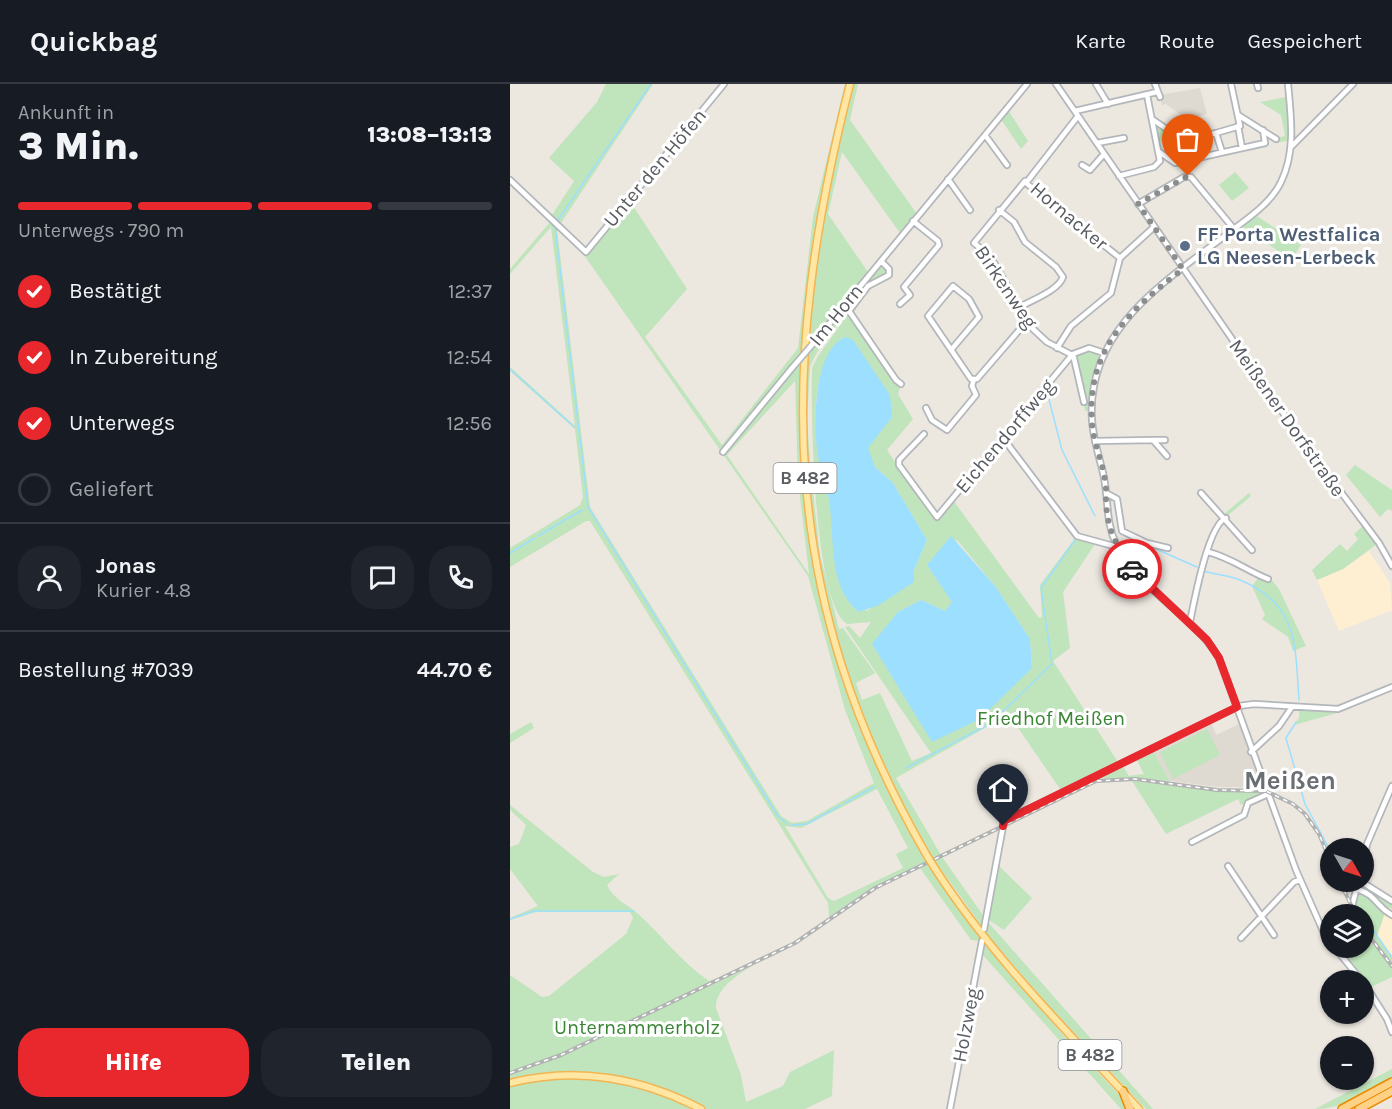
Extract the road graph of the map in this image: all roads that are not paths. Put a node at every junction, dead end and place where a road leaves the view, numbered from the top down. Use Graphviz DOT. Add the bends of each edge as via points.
graph roads {
  1 [pos="724,84"];
  2 [pos="850,84"];
  3 [pos="1027,84"];
  4 [pos="1056,84"];
  5 [pos="1096,84"];
  6 [pos="1155,84"];
  7 [pos="1232,84"];
  8 [pos="1288,84"];
  9 [pos="1353,84"];
  10 [pos="1147,95"];
  11 [pos="1108,104"];
  12 [pos="1076,113"];
  13 [pos="1238,114"];
  14 [pos="1152,119"];
  15 [pos="1238,126"];
  16 [pos="1263,130"];
  17 [pos="1217,132"];
  18 [pos="985,135"];
  19 [pos="1124,138"];
  20 [pos="1276,139"];
  21 [pos="1190,140"];
  22 [pos="1096,143"];
  23 [pos="1292,147"];
  24 [pos="1242,148"];
  25 [pos="1158,151"];
  26 [pos="1222,152"];
  27 [pos="1104,154"];
  28 [pos="1195,159"];
  29 [pos="1007,165"];
  30 [pos="1082,165"];
  31 [pos="1119,176"];
  32 [pos="948,179"];
  33 [pos="510,180"];
  34 [pos="1025,181"];
  35 [pos="1138,204"];
  36 [pos="970,210"];
  37 [pos="999,210"];
  38 [pos="914,221"];
  39 [pos="1154,227"];
  40 [pos="1234,229"];
  41 [pos="1120,258"];
  42 [pos="881,261"];
  43 [pos="1183,269"];
  44 [pos="900,304"];
  45 [pos="1020,307"];
  46 [pos="1027,321"];
  47 [pos="1057,348"];
  48 [pos="951,350"];
  49 [pos="1104,353"];
  50 [pos="1073,354"];
  51 [pos="974,379"];
  52 [pos="902,384"];
  53 [pos="1084,402"];
  54 [pos="926,408"];
  55 [pos="924,434"];
  56 [pos="1003,438"];
  57 [pos="1153,440"];
  58 [pos="1165,440"];
  59 [pos="1095,441"];
  60 [pos="723,452"];
  61 [pos="1167,456"];
  62 [pos="1106,493"];
  63 [pos="1201,493"];
  64 [pos="1226,518"];
  65 [pos="1117,547"];
  66 [pos="1168,548"];
  67 [pos="1252,550"];
  68 [pos="1208,552"];
  69 [pos="1391,558"];
  70 [pos="1392,566"];
  71 [pos="1268,579"];
  72 [pos="1190,622"];
  73 [pos="1392,687"];
  74 [pos="1237,707"];
  75 [pos="1292,707"];
  76 [pos="1251,752"];
  77 [pos="1392,786"];
  78 [pos="1268,794"];
  79 [pos="1370,838"];
  80 [pos="1192,842"];
  81 [pos="1228,866"];
  82 [pos="1300,880"];
  83 [pos="1374,890"];
  84 [pos="1364,892"];
  85 [pos="1392,901"];
  86 [pos="1392,915"];
  87 [pos="1261,916"];
  88 [pos="1320,921"];
  89 [pos="984,930"];
  90 [pos="1274,935"];
  91 [pos="1241,938"];
  92 [pos="982,941"];
  93 [pos="1344,958"];
  94 [pos="1354,970"];
  95 [pos="1374,999"];
  96 [pos="1392,1032"];
  97 [pos="510,1083"];
  98 [pos="1392,1083"];
  99 [pos="1123,1091"];
  100 [pos="1392,1091"];
  101 [pos="701,1109"];
  102 [pos="950,1109"];
  103 [pos="1130,1109"];
  104 [pos="1139,1109"];
  105 [pos="1342,1109"];
  106 [pos="1359,1109"];
  1 -- 33 [label="street, Unter den Höfen" via="586,252"];
  2 -- 99 [label="main road, B 482, bridge" via="820,220 808,301 802,389 805,480 821,592 847,684 886,782 926,854 964,912 1016,976"];
  3 -- 18 [label="street, Im Horn"];
  4 -- 12 [label="street, Meißener Dorfstraße"];
  5 -- 11 [label="street"];
  6 -- 10 [label="street" via="1159,95"];
  7 -- 13 [label="street"];
  8 -- 23 [label="street"];
  9 -- 23 [label="street"];
  10 -- 11 [label="street"];
  10 -- 14 [label="street"];
  11 -- 12 [label="street"];
  12 -- 22 [label="street, Meißener Dorfstraße"];
  12 -- 34 [label="street, Hornacker"];
  13 -- 15 [label="street"];
  13 -- 16 [label="street"];
  14 -- 21 [label="street" via="1184,141"];
  14 -- 25 [label="street"];
  15 -- 17 [label="street"];
  15 -- 24 [label="street"];
  16 -- 20 [label="street"];
  16 -- 24 [label="street" via="1265,143"];
  17 -- 21 [label="street"];
  17 -- 26 [label="street"];
  18 -- 29 [label="street"];
  18 -- 32 [label="street, Im Horn"];
  19 -- 22 [label="street"];
  21 -- 28 [label="street"];
  22 -- 27 [label="street, Meißener Dorfstraße"];
  23 -- 40 [label="street" via="1275,192"];
  24 -- 26 [label="street"];
  25 -- 28 [label="street" via="1175,163"];
  25 -- 31 [label="street" via="1158,165"];
  26 -- 28 [label="street"];
  27 -- 30 [label="street" via="1091,169"];
  27 -- 31 [label="street, Meißener Dorfstraße"];
  31 -- 35 [label="street, Meißener Dorfstraße"];
  32 -- 36 [label="street"];
  32 -- 38 [label="street, Im Horn"];
  34 -- 37 [label="street, Birkenweg"];
  34 -- 41 [label="street, Hornacker"];
  35 -- 39 [label="street, Meißener Dorfstraße"];
  35 -- 40 [label="street" via="1184,177 1191,177"];
  37 -- 45 [label="street, Birkenweg" via="974,243 990,256"];
  37 -- 45 [label="street" via="1014,222 1025,242 1063,277 1055,287"];
  38 -- 42 [label="street, Im Horn"];
  38 -- 44 [label="street" via="939,245 904,287 910,295"];
  39 -- 41 [label="street"];
  39 -- 43 [label="street, Meißener Dorfstraße"];
  40 -- 43 [label="street"];
  41 -- 47 [label="street" via="1111,292 1068,329"];
  42 -- 52 [label="street" via="889,275 868,286 849,311"];
  42 -- 60 [label="street, Im Horn, bridge"];
  43 -- 49 [label="street" via="1128,314"];
  43 -- 69 [label="street, Meißener Dorfstraße" via="1322,469"];
  45 -- 46 [label="street, Birkenweg"];
  46 -- 47 [label="street, Birkenweg" via="1038,335"];
  46 -- 51 [label="street"];
  47 -- 50 [label="street, Birkenweg"];
  48 -- 48 [label="street" via="980,313 953,286 928,316"];
  48 -- 51 [label="street"];
  49 -- 50 [label="street" via="1089,348"];
  49 -- 59 [label="street" via="1093,391"];
  50 -- 53 [label="street"];
  50 -- 56 [label="street, Eichendorffweg"];
  51 -- 54 [label="street" via="976,395 947,430 932,420"];
  55 -- 56 [label="street, Eichendorffweg" via="899,460 899,465 937,517"];
  56 -- 65 [label="street" via="1077,536"];
  57 -- 58 [label="street"];
  57 -- 59 [label="street"];
  57 -- 61 [label="street"];
  59 -- 62 [label="street"];
  62 -- 65 [label="street" via="1108,522"];
  62 -- 66 [label="street" via="1117,499 1122,531"];
  63 -- 64 [label="street"];
  64 -- 67 [label="street"];
  64 -- 68 [label="street" via="1216,525"];
  65 -- 72 [label="street" via="1142,581"];
  68 -- 71 [label="street" via="1225,556"];
  68 -- 72 [label="street" via="1200,571"];
  69 -- 70 [label="street, Meißener Dorfstraße"];
  72 -- 74 [label="street" via="1219,658"];
  73 -- 75 [label="street" via="1338,710"];
  74 -- 75 [label="street"];
  74 -- 76 [label="street"];
  74 -- 89 [label="street" via="1004,821"];
  75 -- 76 [label="street" via="1272,734"];
  76 -- 78 [label="street"];
  77 -- 79 [label="street"];
  78 -- 80 [label="street" via="1249,802 1242,816"];
  78 -- 82 [label="street"];
  81 -- 87 [label="street"];
  82 -- 87 [label="street"];
  82 -- 88 [label="street"];
  83 -- 85 [label="street"];
  84 -- 86 [label="street"];
  87 -- 90 [label="street"];
  87 -- 91 [label="street"];
  92 -- 102 [label="street, Holzweg"];
  93 -- 94 [label="street"];
  95 -- 96 [label="street"];
  97 -- 101 [label="main road" via="560,1075 614,1078 664,1092"];
  98 -- 105 [label="highway"];
  99 -- 103 [label="highway"];
  99 -- 104 [label="main road, B 482"];
  100 -- 106 [label="highway"];
}
